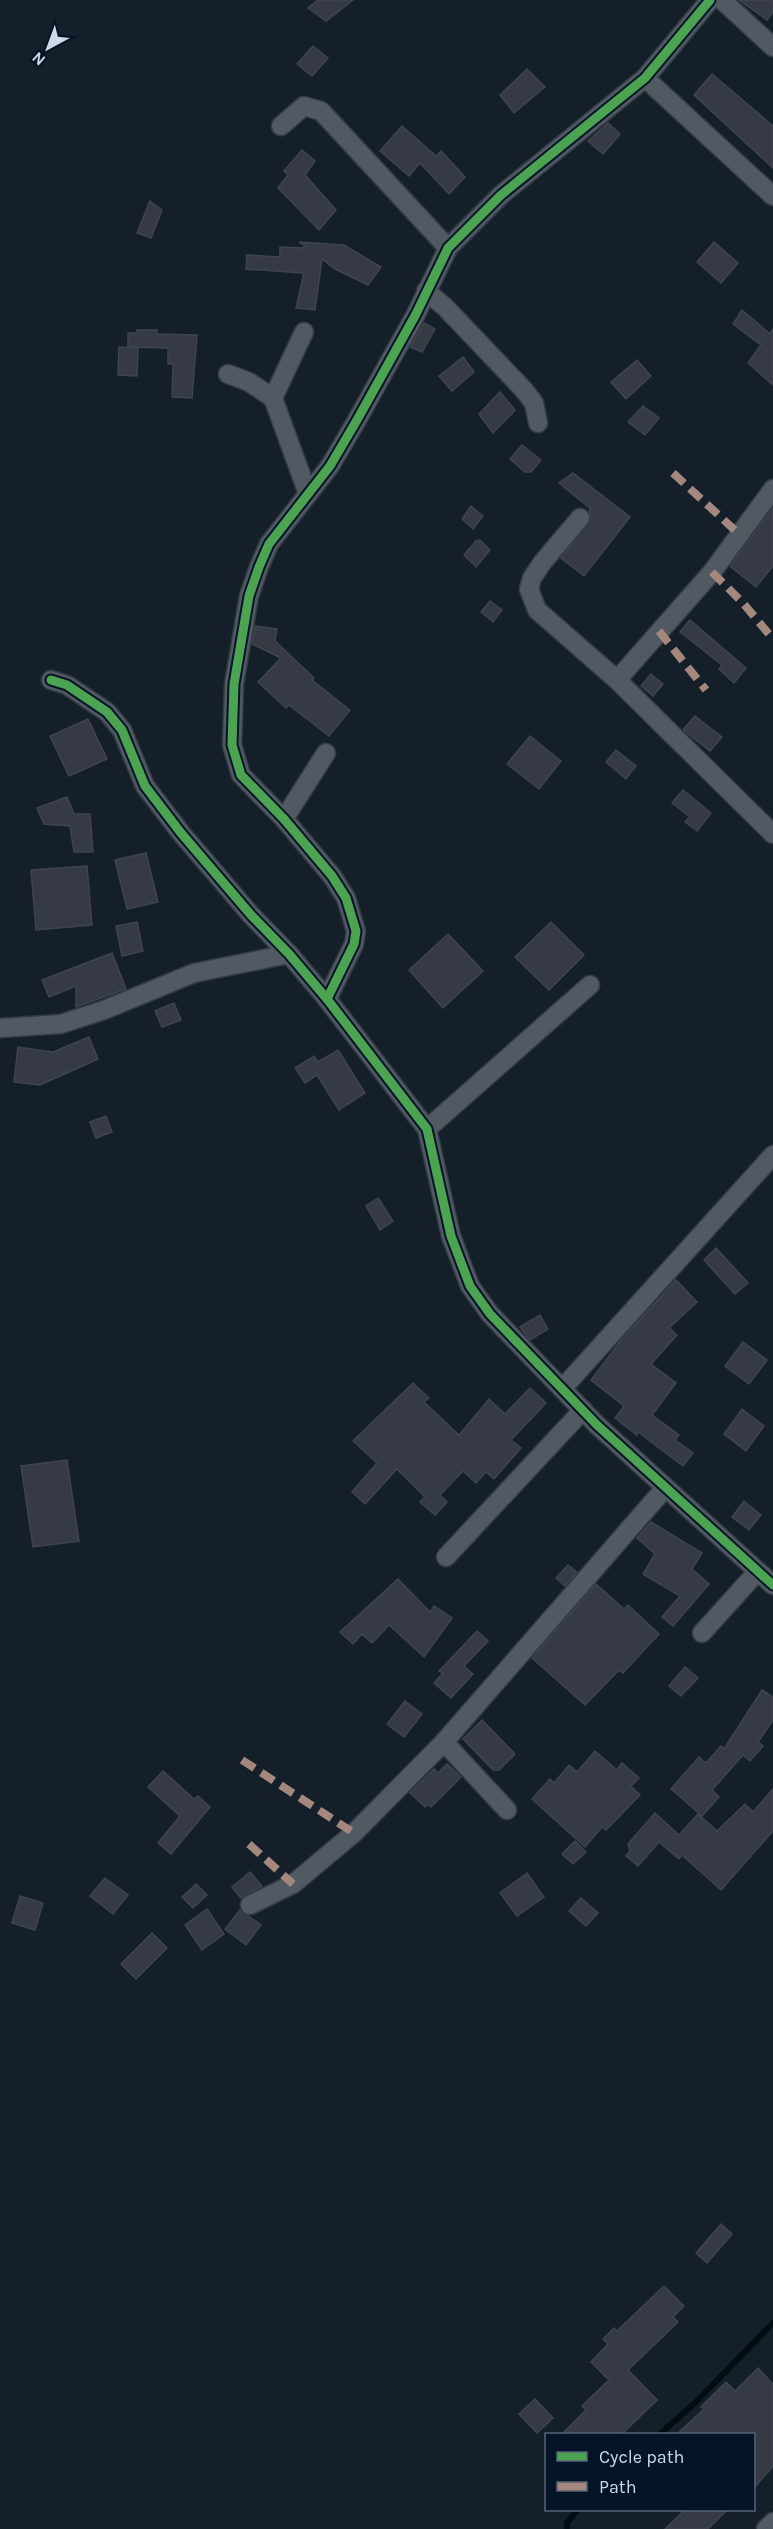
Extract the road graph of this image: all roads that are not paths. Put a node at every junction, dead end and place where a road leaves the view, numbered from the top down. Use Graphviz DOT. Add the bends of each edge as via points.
graph roads {
  1 [pos="711,0"];
  2 [pos="722,0"];
  3 [pos="773,47"];
  4 [pos="645,78"];
  5 [pos="281,126"];
  6 [pos="773,196"];
  7 [pos="448,248"];
  8 [pos="426,291"];
  9 [pos="304,332"];
  10 [pos="228,374"];
  11 [pos="273,398"];
  12 [pos="538,423"];
  13 [pos="773,489"];
  14 [pos="308,494"];
  15 [pos="580,518"];
  16 [pos="51,680"];
  17 [pos="616,680"];
  18 [pos="326,753"];
  19 [pos="284,819"];
  20 [pos="773,834"];
  21 [pos="289,954"];
  22 [pos="590,985"];
  23 [pos="327,999"];
  24 [pos="0,1028"];
  25 [pos="427,1130"];
  26 [pos="773,1155"];
  27 [pos="562,1389"];
  28 [pos="583,1410"];
  29 [pos="665,1488"];
  30 [pos="446,1557"];
  31 [pos="757,1572"];
  32 [pos="773,1585"];
  33 [pos="702,1633"];
  34 [pos="444,1742"];
  35 [pos="507,1810"];
  36 [pos="250,1905"];
  37 [pos="773,2522"];
  38 [pos="766,2529"];
  1 -- 4 [label="street"];
  2 -- 3 [label="street"];
  4 -- 6 [label="street"];
  4 -- 7 [label="street" via="501,195"];
  5 -- 7 [label="street" via="304,106 321,111"];
  7 -- 8 [label="street"];
  8 -- 12 [label="street" via="524,390 534,403"];
  8 -- 14 [label="street" via="357,420"];
  9 -- 11 [label="street"];
  10 -- 11 [label="street"];
  11 -- 14 [label="street"];
  13 -- 17 [label="street" via="712,572"];
  14 -- 19 [label="street" via="269,544 259,567 249,596 234,684 232,745 238,768 250,787"];
  15 -- 17 [label="street" via="531,578 529,589 537,610"];
  16 -- 21 [label="street" via="67,685 106,712 122,730 145,786 250,915"];
  17 -- 20 [label="street"];
  18 -- 19 [label="street"];
  19 -- 23 [label="street" via="333,876 346,898 356,931 354,944"];
  21 -- 23 [label="street"];
  21 -- 24 [label="street" via="194,974 62,1024"];
  22 -- 25 [label="street"];
  23 -- 25 [label="street"];
  25 -- 27 [label="street" via="451,1236 470,1286 490,1314"];
  26 -- 27 [label="street"];
  27 -- 28 [label="street"];
  28 -- 29 [label="street"];
  28 -- 30 [label="street"];
  29 -- 31 [label="street"];
  29 -- 34 [label="street"];
  31 -- 32 [label="street"];
  31 -- 33 [label="street"];
  34 -- 35 [label="street"];
  34 -- 36 [label="street" via="328,1856 293,1884"];
  37 -- 38 [label="street"];
}
